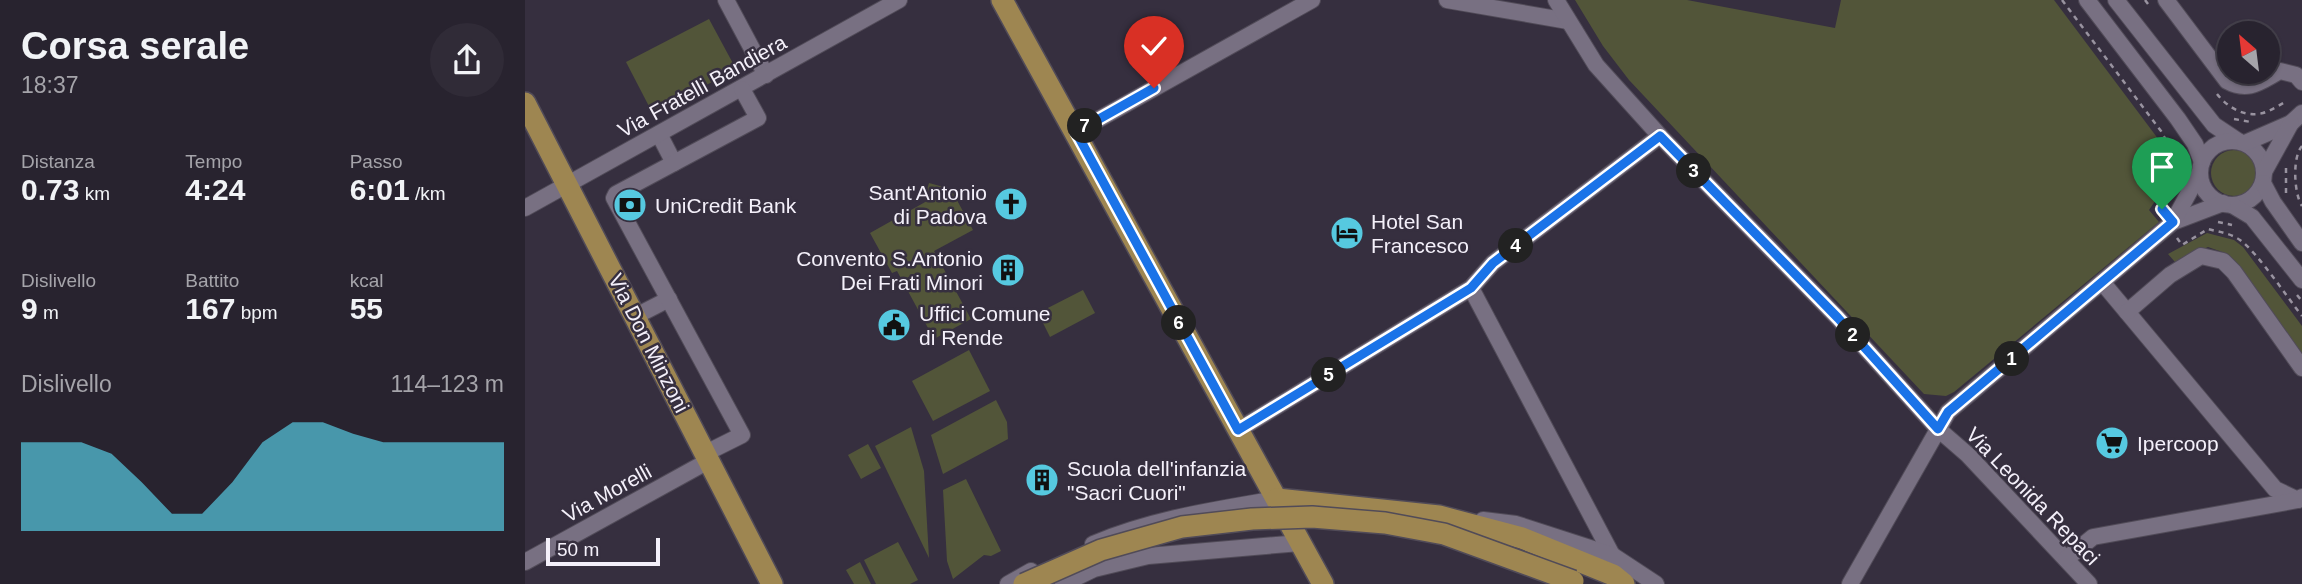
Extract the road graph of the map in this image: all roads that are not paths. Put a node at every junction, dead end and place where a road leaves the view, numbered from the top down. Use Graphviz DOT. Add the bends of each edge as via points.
graph roads {
  1 [pos="726,0"];
  2 [pos="899,0"];
  3 [pos="1002,0"];
  4 [pos="1312,0"];
  5 [pos="1447,0"];
  6 [pos="1556,0"];
  7 [pos="2087,0"];
  8 [pos="2116,0"];
  9 [pos="2166,0"];
  10 [pos="1568,21"];
  11 [pos="766,75"];
  12 [pos="2302,82"];
  13 [pos="742,89"];
  14 [pos="525,103"];
  15 [pos="2296,118"];
  16 [pos="1076,132"];
  17 [pos="659,134"];
  18 [pos="1660,136"];
  19 [pos="2241,142"];
  20 [pos="674,163"];
  21 [pos="2201,167"];
  22 [pos="2263,178"];
  23 [pos="567,185"];
  24 [pos="2227,204"];
  25 [pos="525,208"];
  26 [pos="2171,224"];
  27 [pos="2302,243"];
  28 [pos="2102,282"];
  29 [pos="2298,286"];
  30 [pos="1471,288"];
  31 [pos="669,299"];
  32 [pos="2127,312"];
  33 [pos="636,316"];
  34 [pos="2302,368"];
  35 [pos="1938,429"];
  36 [pos="1238,430"];
  37 [pos="708,456"];
  38 [pos="2267,478"];
  39 [pos="1277,499"];
  40 [pos="2300,499"];
  41 [pos="2248,510"];
  42 [pos="1439,516"];
  43 [pos="1300,543"];
  44 [pos="1612,555"];
  45 [pos="2066,559"];
  46 [pos="525,562"];
  47 [pos="1577,583"];
  48 [pos="772,584"];
  49 [pos="1008,584"];
  50 [pos="1024,584"];
  51 [pos="1063,584"];
  52 [pos="1323,584"];
  53 [pos="1624,584"];
  54 [pos="1656,584"];
  55 [pos="1850,584"];
  56 [pos="2089,584"];
  1 -- 11 [label="street"];
  2 -- 11 [label="street, Via Fratelli Bandiera"];
  3 -- 16 [label="main road"];
  4 -- 16 [label="street"];
  5 -- 10 [label="street"];
  6 -- 10 [label="street, Via Leonida Repaci"];
  7 -- 21 [label="street" via="2178,119 2195,144"];
  8 -- 19 [label="street" via="2214,125"];
  9 -- 12 [label="street" via="2227,81 2252,86 2280,71 2296,75"];
  10 -- 18 [label="street, Via Leonida Repaci" via="1596,65"];
  11 -- 13 [label="street, Via Fratelli Bandiera"];
  13 -- 17 [label="street, Via Fratelli Bandiera"];
  13 -- 20 [label="street" via="758,118"];
  14 -- 23 [label="main road, Via Don Minzoni"];
  15 -- 19 [label="street"];
  15 -- 22 [label="street"];
  16 -- 36 [label="main road"];
  17 -- 20 [label="street"];
  17 -- 23 [label="street, Via Fratelli Bandiera"];
  18 -- 30 [label="street" via="1493,263"];
  18 -- 35 [label="street, Via Leonida Repaci" via="1838,318"];
  19 -- 21 [label="street" via="2216,145"];
  19 -- 22 [label="street" via="2257,153"];
  20 -- 31 [label="street" via="614,198"];
  21 -- 24 [label="street" via="2207,192"];
  21 -- 26 [label="street"];
  22 -- 24 [label="street" via="2251,199"];
  22 -- 27 [label="street" via="2273,202"];
  23 -- 25 [label="street, Via Fratelli Bandiera"];
  23 -- 33 [label="main road, Via Don Minzoni"];
  24 -- 26 [label="street"];
  24 -- 29 [label="street" via="2252,217"];
  26 -- 28 [label="street"];
  28 -- 32 [label="street"];
  28 -- 35 [label="street" via="1948,412"];
  30 -- 36 [label="street"];
  30 -- 44 [label="street"];
  31 -- 33 [label="street"];
  31 -- 37 [label="street, Via Morelli" via="741,435"];
  32 -- 34 [label="street" via="2170,275 2201,256 2223,261"];
  32 -- 38 [label="street"];
  33 -- 37 [label="main road, Via Don Minzoni"];
  35 -- 45 [label="street, Via Leonida Repaci"];
  35 -- 55 [label="street"];
  36 -- 39 [label="main road"];
  37 -- 46 [label="street, Via Morelli"];
  37 -- 48 [label="main road, Via Don Minzoni"];
  38 -- 40 [label="street" via="2275,489"];
  38 -- 41 [label="street" via="2260,498"];
  39 -- 42 [label="main road"];
  39 -- 43 [label="main road"];
  39 -- 49 [label="street" via="1179,516 1112,536"];
  40 -- 41 [label="street"];
  41 -- 45 [label="street" via="2092,537"];
  42 -- 44 [label="street" via="1516,524"];
  42 -- 53 [label="main road" via="1522,538 1613,575"];
  43 -- 51 [label="street" via="1148,556 1094,569"];
  43 -- 52 [label="main road"];
  44 -- 54 [label="street"];
  45 -- 56 [label="street, Via Leonida Repaci"];
  47 -- 50 [label="main road, bridge" via="1444,534 1312,517 1181,527 1101,550"];
}
